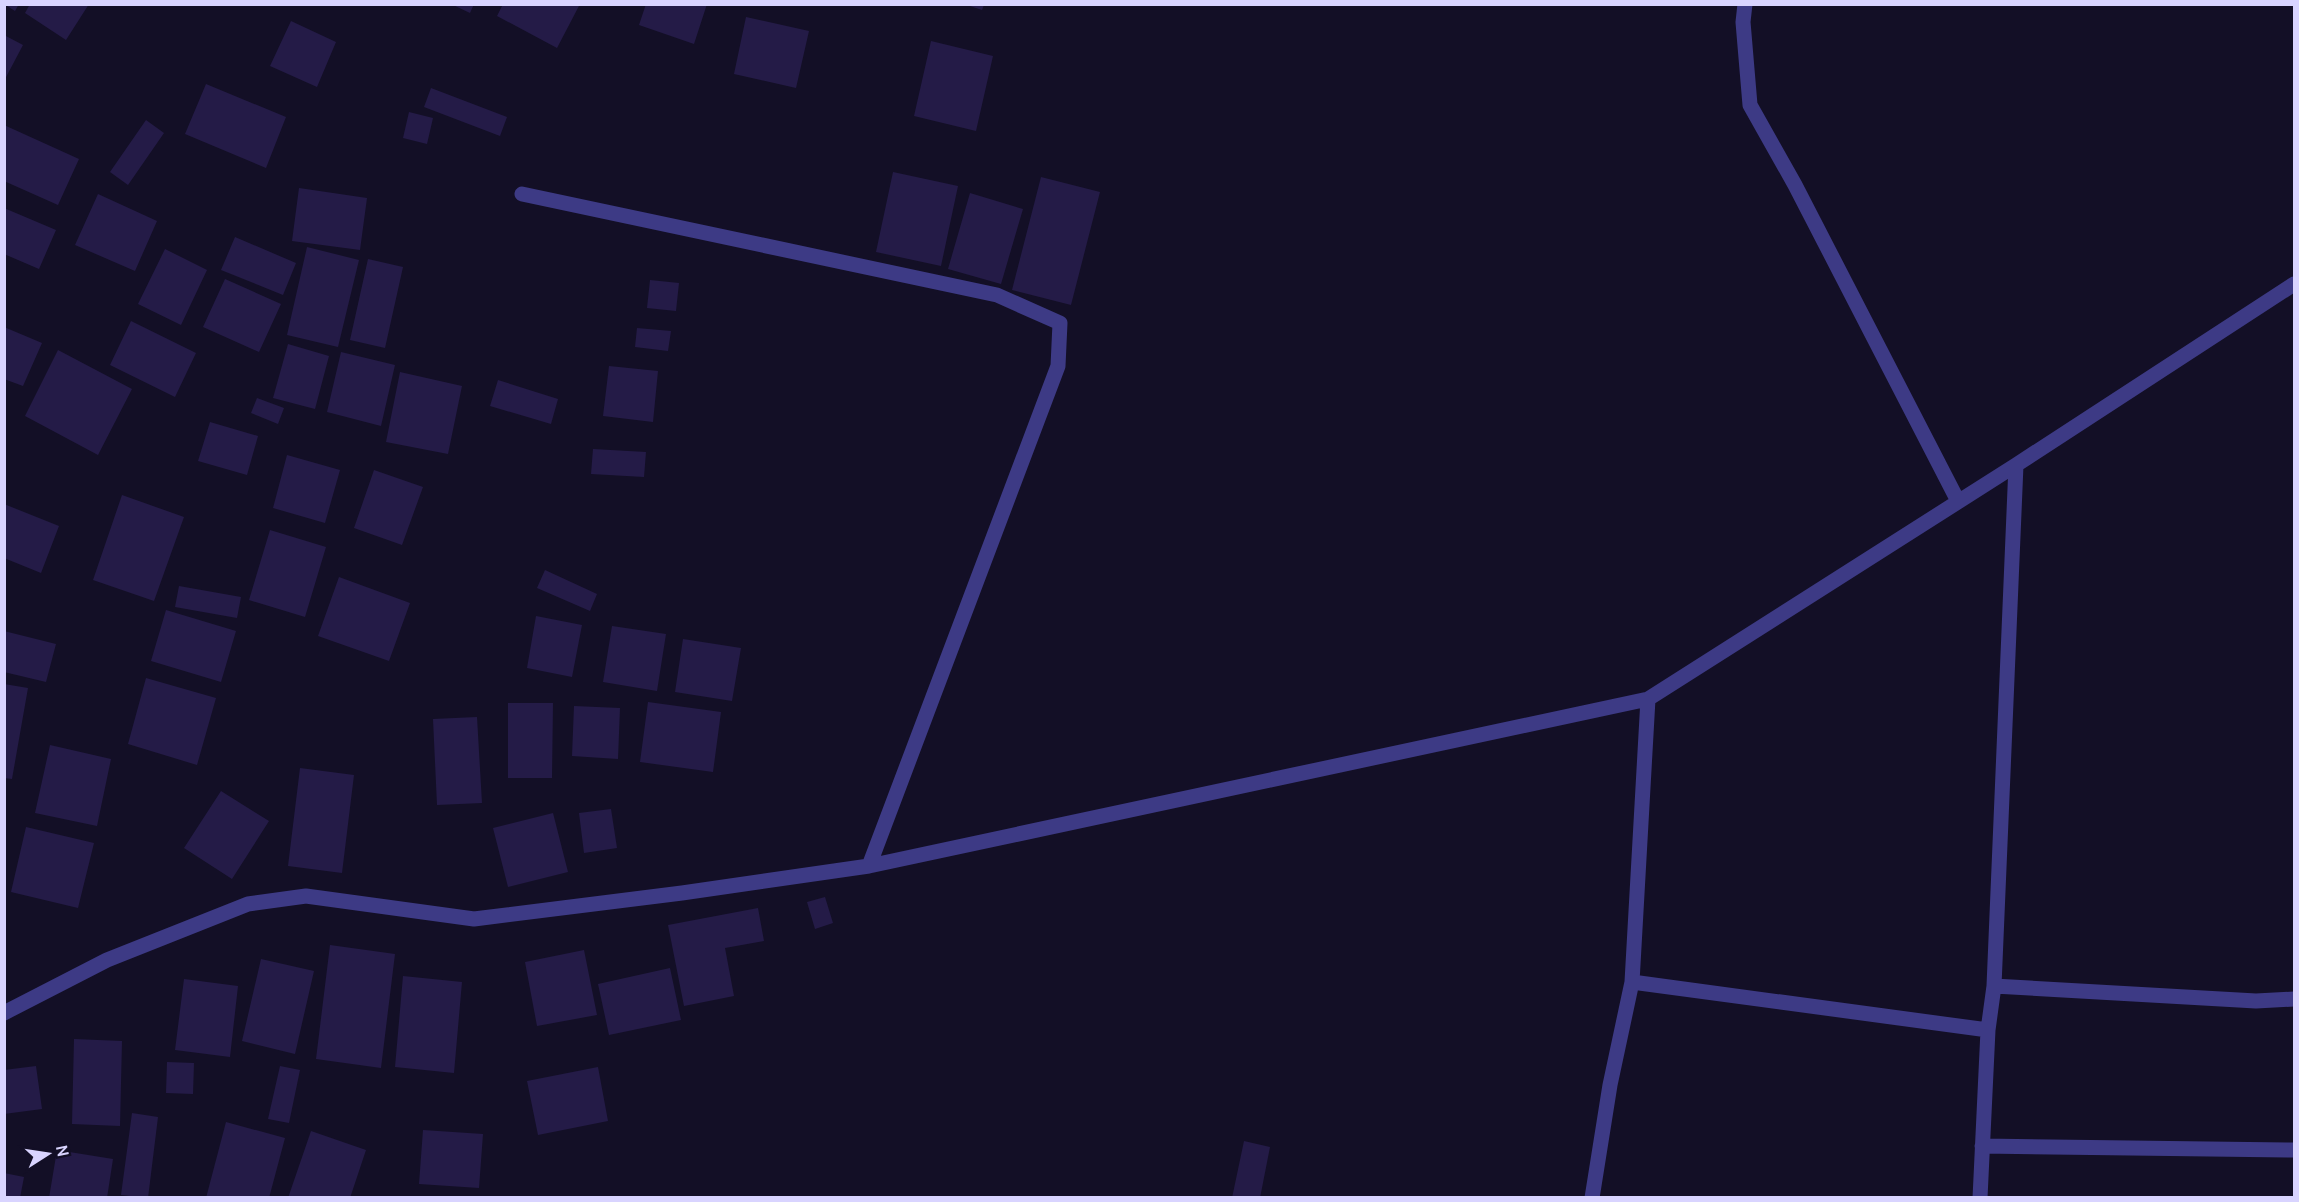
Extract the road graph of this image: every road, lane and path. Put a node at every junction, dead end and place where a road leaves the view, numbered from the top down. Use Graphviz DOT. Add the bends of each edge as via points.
graph roads {
  1 [pos="1745,4"];
  2 [pos="522,194"];
  3 [pos="2295,284"];
  4 [pos="2016,465"];
  5 [pos="1958,501"];
  6 [pos="1648,699"];
  7 [pos="869,866"];
  8 [pos="1632,982"];
  9 [pos="1994,986"];
  10 [pos="2295,999"];
  11 [pos="4,1013"];
  12 [pos="1988,1030"];
  13 [pos="1982,1146"];
  14 [pos="2295,1150"];
  15 [pos="1592,1197"];
  16 [pos="1980,1197"];
  1 -- 5 [label="street" via="1750,105"];
  2 -- 7 [label="street" via="998,295 1060,322 1058,366"];
  3 -- 4 [label="street"];
  4 -- 5 [label="street"];
  4 -- 9 [label="street"];
  5 -- 6 [label="street"];
  6 -- 7 [label="street"];
  6 -- 8 [label="street"];
  7 -- 11 [label="street" via="474,919 306,896 248,904 107,960"];
  8 -- 12 [label="street"];
  8 -- 15 [label="street"];
  9 -- 10 [label="street" via="2256,1001"];
  9 -- 12 [label="street"];
  12 -- 13 [label="street"];
  13 -- 14 [label="street"];
  13 -- 16 [label="street"];
}
